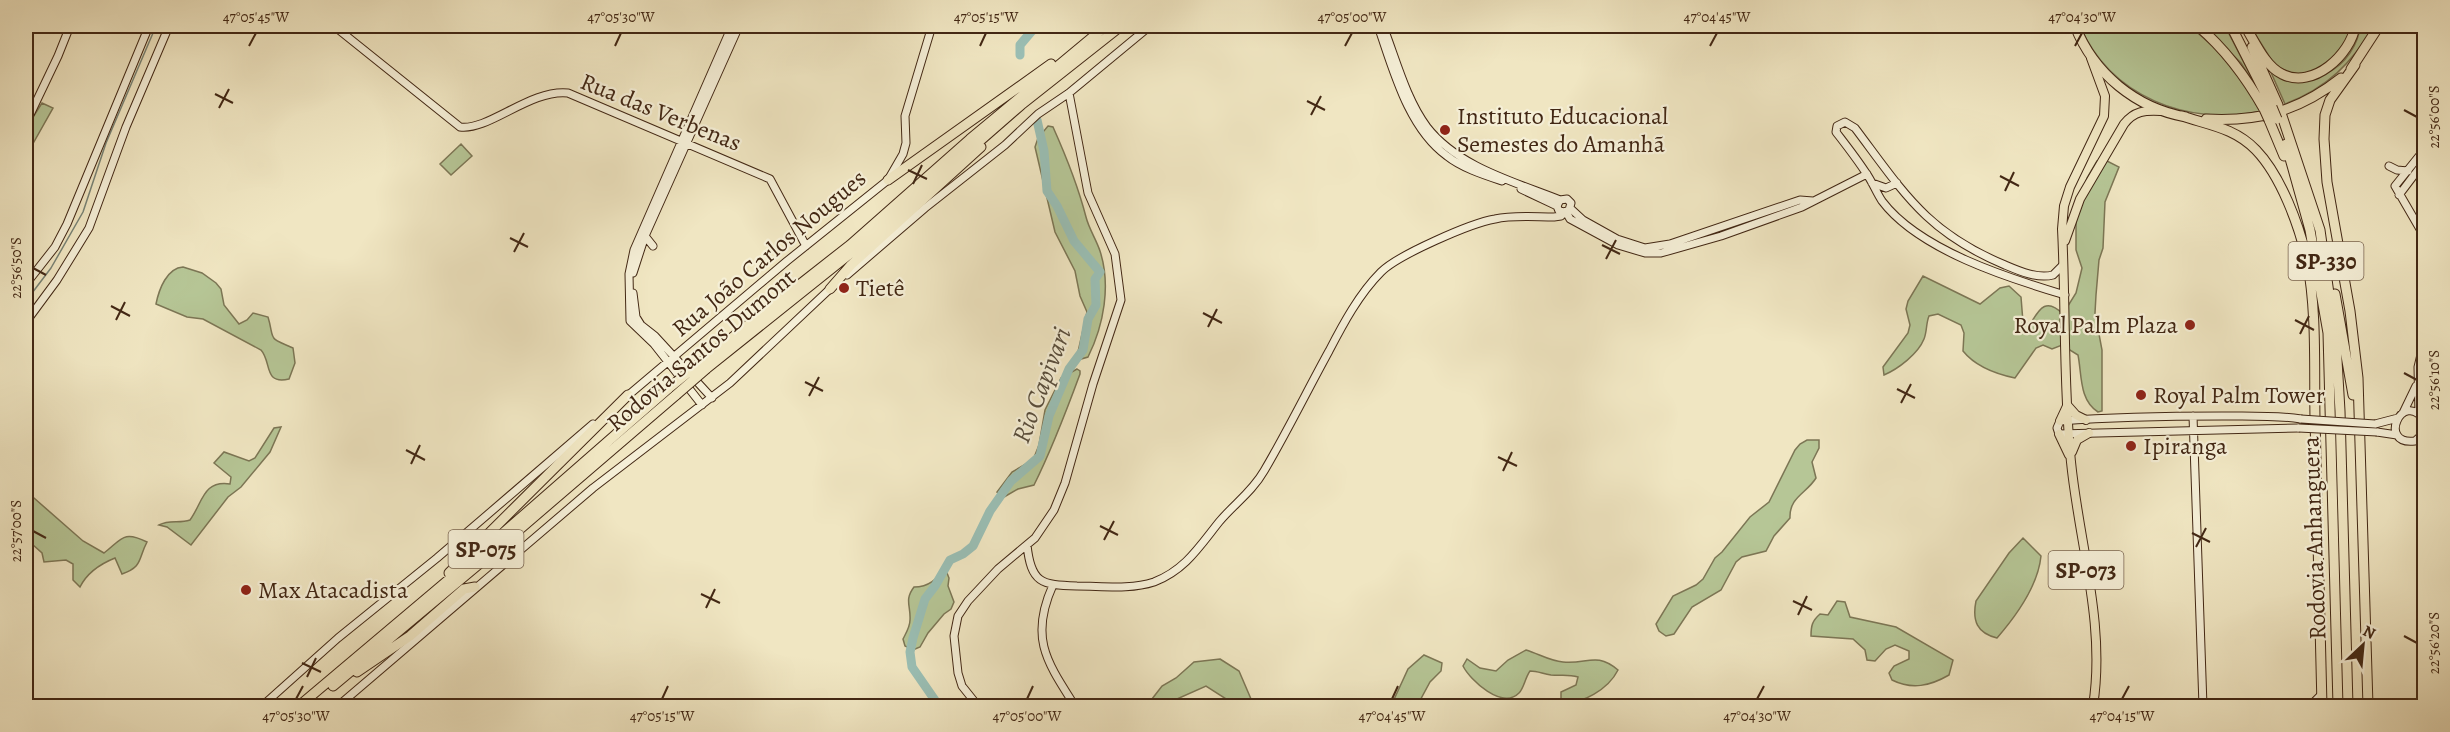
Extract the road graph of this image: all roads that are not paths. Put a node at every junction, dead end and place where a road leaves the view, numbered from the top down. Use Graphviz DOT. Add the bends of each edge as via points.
graph roads {
  1 [pos="70,26"];
  2 [pos="149,26"];
  3 [pos="169,26"];
  4 [pos="334,26"];
  5 [pos="732,26"];
  6 [pos="739,26"];
  7 [pos="932,26"];
  8 [pos="1106,26"];
  9 [pos="1121,26"];
  10 [pos="1150,26"];
  11 [pos="1378,26"];
  12 [pos="1383,26"];
  13 [pos="2075,26"];
  14 [pos="2198,26"];
  15 [pos="2231,26"];
  16 [pos="2243,26"];
  17 [pos="2355,26"];
  18 [pos="2379,26"];
  19 [pos="1081,45"];
  20 [pos="2086,49"];
  21 [pos="2355,65"];
  22 [pos="1069,93"];
  23 [pos="1021,105"];
  24 [pos="2271,107"];
  25 [pos="2162,111"];
  26 [pos="2182,116"];
  27 [pos="2276,118"];
  28 [pos="26,123"];
  29 [pos="684,142"];
  30 [pos="2424,150"];
  31 [pos="2424,162"];
  32 [pos="2389,166"];
  33 [pos="2408,171"];
  34 [pos="1867,174"];
  35 [pos="2074,177"];
  36 [pos="888,180"];
  37 [pos="1872,183"];
  38 [pos="1897,183"];
  39 [pos="2086,187"];
  40 [pos="2399,195"];
  41 [pos="1815,202"];
  42 [pos="1563,208"];
  43 [pos="645,236"];
  44 [pos="2424,236"];
  45 [pos="2064,245"];
  46 [pos="653,246"];
  47 [pos="806,246"];
  48 [pos="2325,254"];
  49 [pos="2063,265"];
  50 [pos="26,284"];
  51 [pos="830,289"];
  52 [pos="2065,295"];
  53 [pos="26,322"];
  54 [pos="2424,342"];
  55 [pos="675,357"];
  56 [pos="668,363"];
  57 [pos="703,366"];
  58 [pos="2417,383"];
  59 [pos="673,391"];
  60 [pos="628,395"];
  61 [pos="712,398"];
  62 [pos="702,405"];
  63 [pos="2067,405"];
  64 [pos="2193,416"];
  65 [pos="2400,416"];
  66 [pos="2423,417"];
  67 [pos="2069,420"];
  68 [pos="2085,420"];
  69 [pos="2060,421"];
  70 [pos="2376,428"];
  71 [pos="2194,430"];
  72 [pos="2089,433"];
  73 [pos="2059,434"];
  74 [pos="2070,434"];
  75 [pos="2397,435"];
  76 [pos="2423,438"];
  77 [pos="2071,459"];
  78 [pos="2361,460"];
  79 [pos="1027,545"];
  80 [pos="1053,585"];
  81 [pos="472,590"];
  82 [pos="434,591"];
  83 [pos="324,693"];
  84 [pos="2322,694"];
  85 [pos="262,706"];
  86 [pos="299,706"];
  87 [pos="308,706"];
  88 [pos="338,706"];
  89 [pos="978,706"];
  90 [pos="1075,706"];
  91 [pos="2093,706"];
  92 [pos="2204,706"];
  93 [pos="2310,706"];
  94 [pos="2322,706"];
  95 [pos="2338,706"];
  96 [pos="2348,706"];
  97 [pos="2368,706"];
  1 -- 28 [label="street"];
  2 -- 50 [label="street" via="67,224 55,247"];
  3 -- 53 [label="street" via="89,228"];
  4 -- 29 [label="street, Rua das Verbenas" via="454,125 465,128 529,100 560,92"];
  5 -- 29 [label="street"];
  6 -- 29 [label="street"];
  7 -- 36 [label="street" via="905,116 903,154"];
  8 -- 19 [label="highway, Rodovia Santos Dumont / SP-075"];
  9 -- 23 [label="highway, Rodovia Santos Dumont / SP-075"];
  10 -- 22 [label="street"];
  11 -- 42 [label="street" via="1410,107 1426,136 1445,155"];
  12 -- 42 [label="street" via="1419,114 1432,133 1455,154"];
  13 -- 20 [label="highway"];
  14 -- 24 [label="highway" via="2219,44"];
  15 -- 24 [label="highway, Rodovia Anhanguera / SP-330"];
  16 -- 17 [label="highway" via="2268,62 2280,73 2295,78 2328,67 2349,46"];
  16 -- 24 [label="highway, Rodovia Anhanguera / SP-330" via="2267,78"];
  18 -- 21 [label="highway"];
  19 -- 36 [label="highway"];
  19 -- 57 [label="highway, Rodovia Santos Dumont / SP-075"];
  20 -- 25 [label="highway" via="2120,88"];
  20 -- 35 [label="main road, SP-073" via="2105,96 2104,116"];
  21 -- 26 [label="highway" via="2309,100 2265,117 2223,120"];
  21 -- 78 [label="highway" via="2327,107 2324,139 2327,182 2354,344"];
  22 -- 51 [label="street" via="1038,114"];
  22 -- 79 [label="street" via="1088,193 1115,254 1121,300 1059,499 1041,531"];
  23 -- 51 [label="highway" via="948,178 851,264"];
  23 -- 57 [label="highway, Rodovia Santos Dumont / SP-075" via="856,249"];
  24 -- 27 [label="highway, Rodovia Anhanguera / SP-330"];
  24 -- 27 [label="highway, bridge"];
  25 -- 26 [label="highway"];
  25 -- 39 [label="main road, SP-073" via="2139,111 2130,116"];
  26 -- 84 [label="highway" via="2225,128 2257,150 2280,188 2304,246 2313,347"];
  27 -- 48 [label="highway, Rodovia Anhanguera / SP-330" via="2310,194"];
  27 -- 95 [label="highway, Rodovia Anhanguera / SP-330" via="2302,197 2324,302 2329,351"];
  29 -- 43 [label="street"];
  29 -- 47 [label="street, Rua das Verbenas" via="770,179"];
  29 -- 56 [label="street" via="634,250 629,274 630,321"];
  30 -- 33 [label="street"];
  31 -- 40 [label="street"];
  32 -- 33 [label="street"];
  33 -- 40 [label="street" via="2395,186"];
  34 -- 37 [label="street"];
  34 -- 38 [label="street" via="1836,132 1840,123 1855,128"];
  34 -- 41 [label="street"];
  35 -- 39 [label="main road" via="2082,177"];
  35 -- 45 [label="main road, SP-073" via="2062,217"];
  36 -- 47 [label="street, Rua João Carlos Nougues"];
  37 -- 38 [label="street" via="1886,188"];
  37 -- 52 [label="street" via="1882,201 1933,242 1999,275"];
  38 -- 49 [label="street" via="1934,225 1980,254 2038,276 2053,275"];
  39 -- 45 [label="main road, SP-073"];
  40 -- 44 [label="street"];
  41 -- 42 [label="street" via="1800,200 1670,244 1645,248 1617,239"];
  41 -- 42 [label="street" via="1661,253 1639,252 1618,245 1570,219"];
  42 -- 80 [label="street" via="1546,217 1491,220 1446,237 1382,271 1344,323 1257,483 1185,564 1165,577 1140,585"];
  43 -- 46 [label="street"];
  43 -- 55 [label="street" via="633,270 636,317"];
  45 -- 49 [label="main road, SP-073"];
  47 -- 55 [label="street, Rua João Carlos Nougues"];
  48 -- 78 [label="highway" via="2350,369"];
  48 -- 96 [label="highway, Rodovia Anhanguera / SP-330" via="2340,411"];
  49 -- 52 [label="main road, SP-073"];
  51 -- 61 [label="street"];
  52 -- 63 [label="main road, SP-073"];
  54 -- 58 [label="street"];
  55 -- 56 [label="street, Rua João Carlos Nougues"];
  55 -- 61 [label="street"];
  56 -- 60 [label="street, Rua João Carlos Nougues"];
  56 -- 62 [label="street"];
  57 -- 59 [label="highway, Rodovia Santos Dumont / SP-075, bridge"];
  58 -- 65 [label="street"];
  58 -- 66 [label="street"];
  59 -- 82 [label="highway, Rodovia Santos Dumont / SP-075"];
  59 -- 83 [label="highway, Rodovia Santos Dumont / SP-075" via="478,565"];
  60 -- 82 [label="highway" via="440,580"];
  60 -- 85 [label="street, Rua João Carlos Nougues"];
  61 -- 62 [label="street"];
  62 -- 81 [label="street" via="593,488"];
  63 -- 67 [label="main road, SP-073"];
  63 -- 68 [label="main road"];
  63 -- 69 [label="main road"];
  64 -- 68 [label="street"];
  64 -- 70 [label="street, bridge" via="2301,418"];
  64 -- 71 [label="street"];
  65 -- 66 [label="street" via="2411,411"];
  65 -- 70 [label="street"];
  65 -- 75 [label="street" via="2395,426"];
  67 -- 68 [label="street"];
  67 -- 69 [label="street"];
  67 -- 74 [label="main road, SP-073"];
  69 -- 73 [label="street"];
  70 -- 71 [label="street, bridge"];
  70 -- 75 [label="street"];
  71 -- 72 [label="street"];
  71 -- 92 [label="street"];
  72 -- 74 [label="street"];
  72 -- 77 [label="main road" via="2077,440"];
  73 -- 74 [label="street"];
  73 -- 77 [label="main road"];
  74 -- 77 [label="main road, SP-073"];
  75 -- 76 [label="street" via="2406,442"];
  77 -- 91 [label="main road, SP-073" via="2097,636"];
  78 -- 97 [label="highway"];
  79 -- 80 [label="street" via="1036,578"];
  79 -- 89 [label="street" via="998,569 958,616 954,636 958,673 962,686"];
  80 -- 90 [label="street" via="1042,616 1046,655"];
  81 -- 83 [label="highway" via="464,589 387,653"];
  81 -- 88 [label="street"];
  82 -- 86 [label="highway, Rodovia Santos Dumont / SP-075"];
  83 -- 87 [label="highway, Rodovia Santos Dumont / SP-075"];
  84 -- 93 [label="street"];
  84 -- 94 [label="highway"];
}
